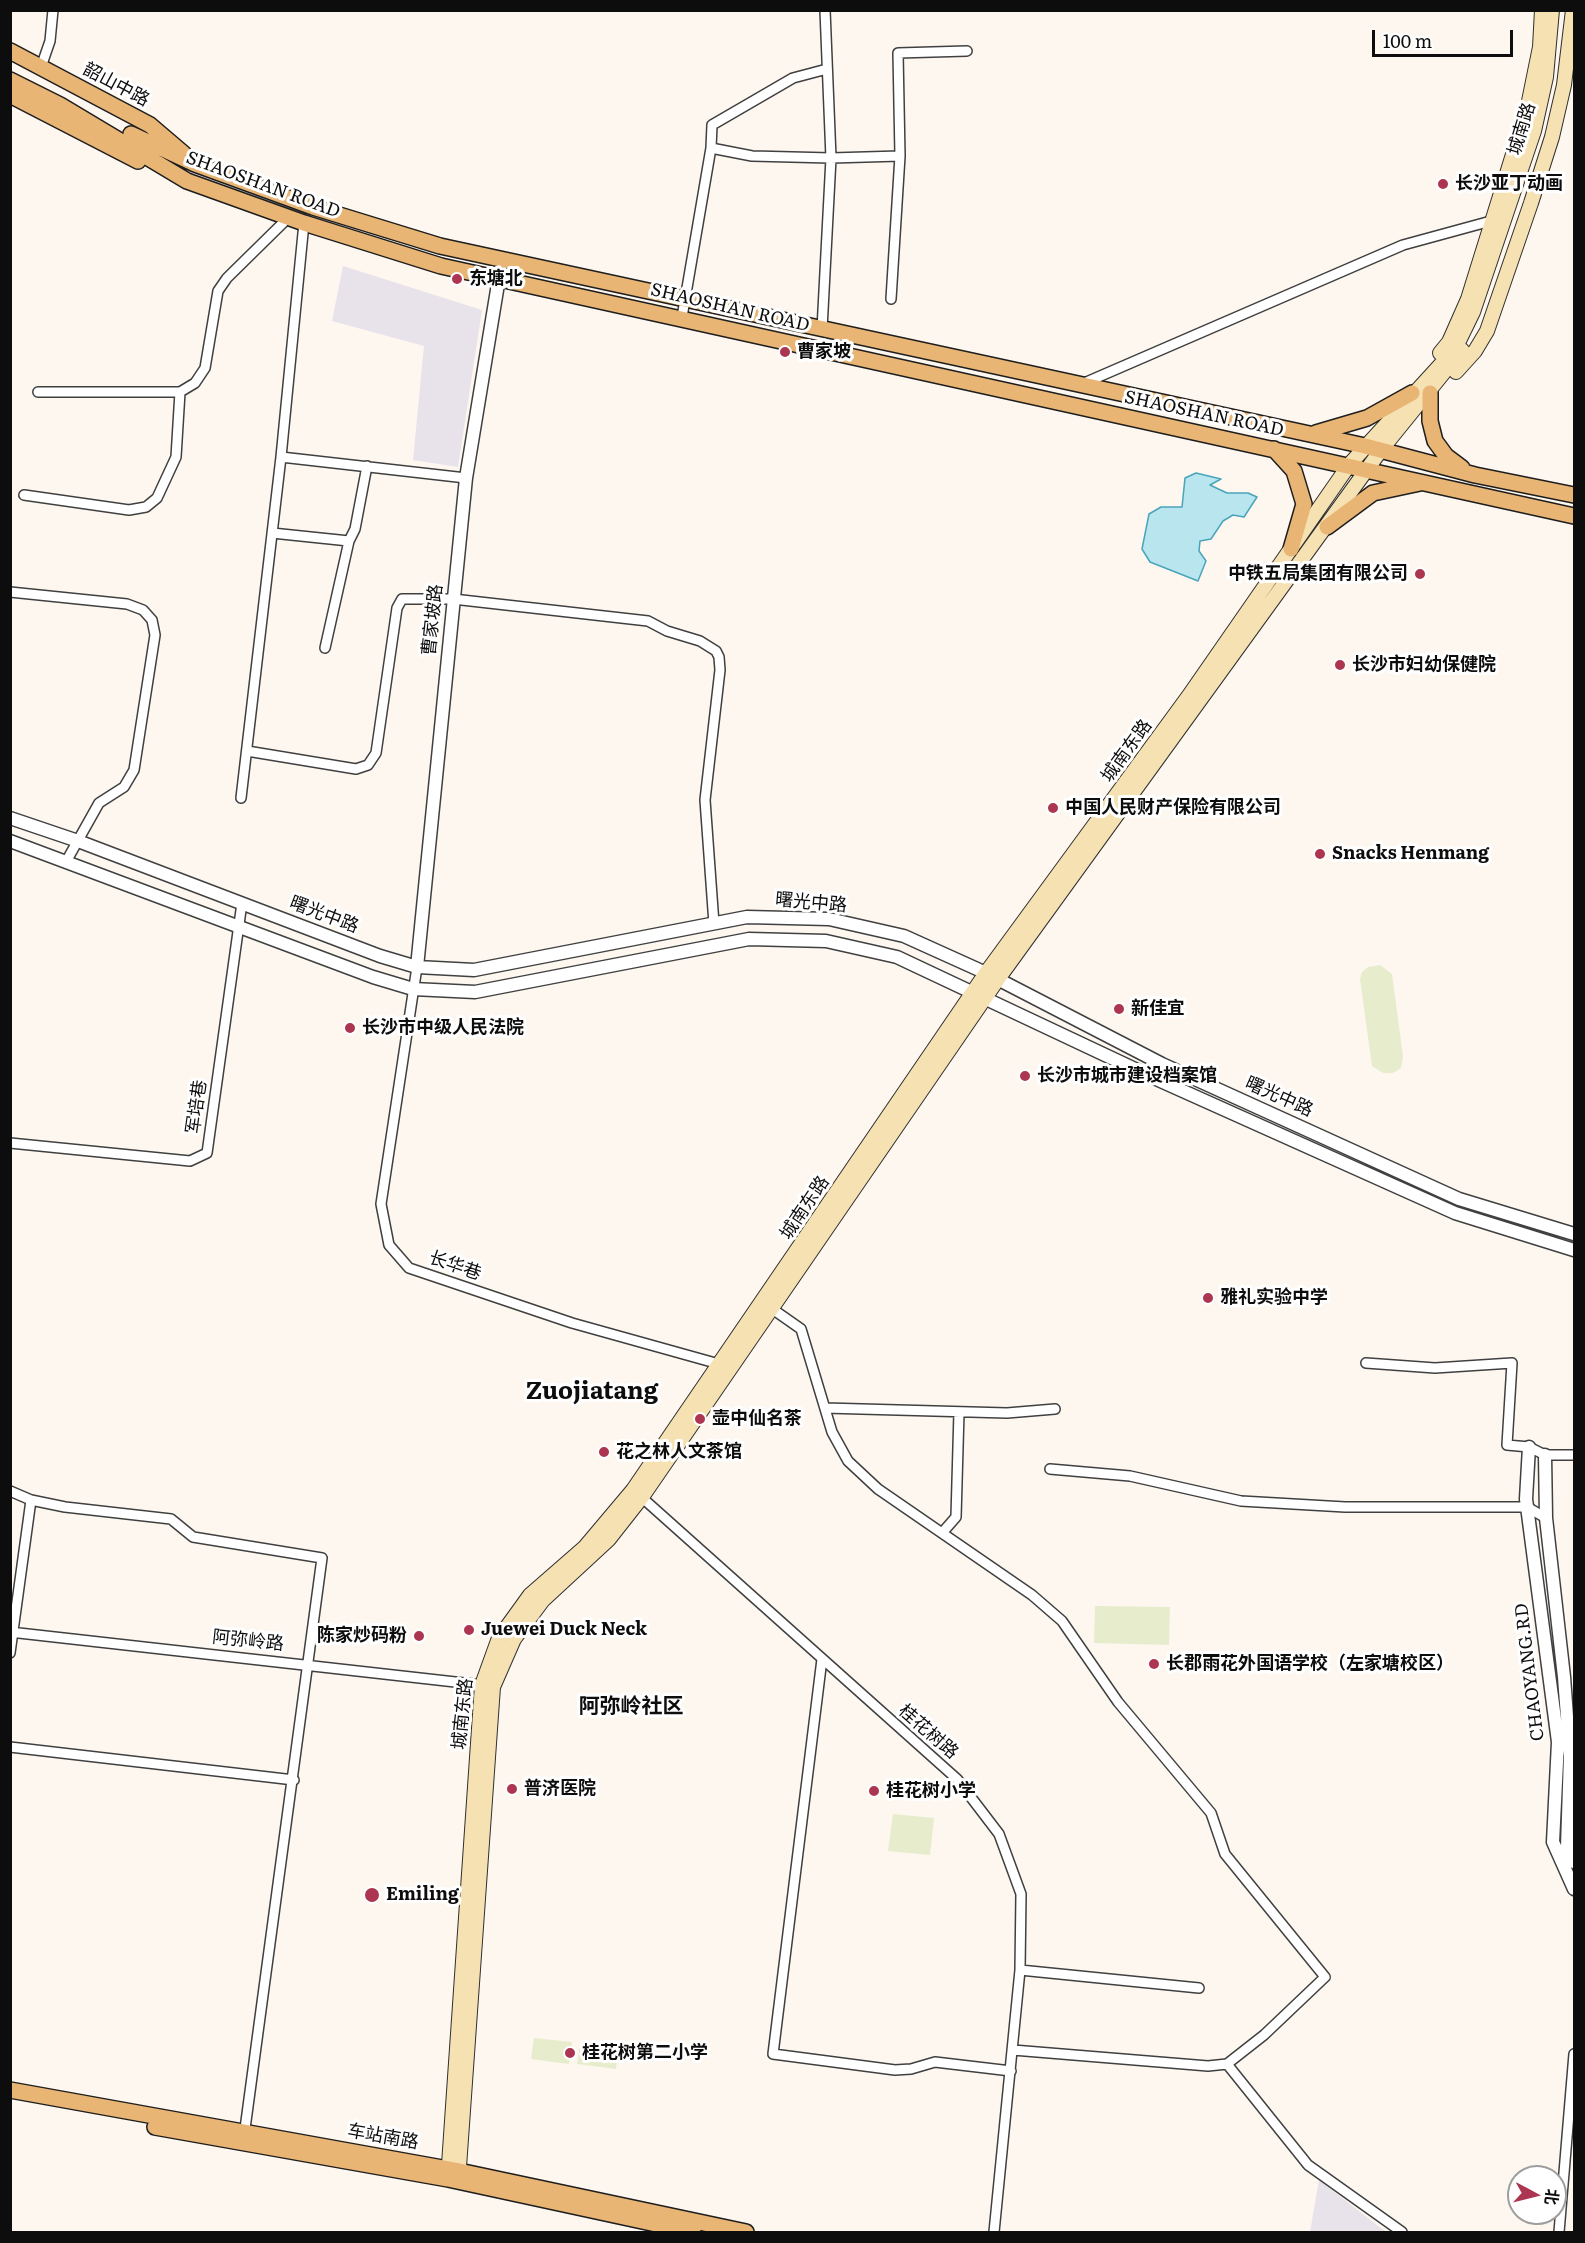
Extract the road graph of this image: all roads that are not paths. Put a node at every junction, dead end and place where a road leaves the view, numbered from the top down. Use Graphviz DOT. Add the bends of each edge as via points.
graph roads {
  1 [pos="53,10"];
  2 [pos="825,10"];
  3 [pos="1542,10"];
  4 [pos="1552,10"];
  5 [pos="1560,10"];
  6 [pos="1573,10"];
  7 [pos="10,51"];
  8 [pos="967,51"];
  9 [pos="41,67"];
  10 [pos="827,69"];
  11 [pos="10,73"];
  12 [pos="10,80"];
  13 [pos="10,95"];
  14 [pos="711,148"];
  15 [pos="149,150"];
  16 [pos="900,156"];
  17 [pos="831,158"];
  18 [pos="195,164"];
  19 [pos="187,181"];
  20 [pos="289,217"];
  21 [pos="1491,221"];
  22 [pos="304,223"];
  23 [pos="499,278"];
  24 [pos="687,299"];
  25 [pos="891,299"];
  26 [pos="682,317"];
  27 [pos="822,329"];
  28 [pos="1457,352"];
  29 [pos="1081,385"];
  30 [pos="1423,390"];
  31 [pos="38,392"];
  32 [pos="180,392"];
  33 [pos="1308,434"];
  34 [pos="1365,446"];
  35 [pos="1274,449"];
  36 [pos="1382,450"];
  37 [pos="281,456"];
  38 [pos="1350,465"];
  39 [pos="367,466"];
  40 [pos="1369,469"];
  41 [pos="1475,475"];
  42 [pos="466,478"];
  43 [pos="1425,482"];
  44 [pos="24,495"];
  45 [pos="1575,495"];
  46 [pos="1575,516"];
  47 [pos="1327,527"];
  48 [pos="272,533"];
  49 [pos="349,542"];
  50 [pos="1291,549"];
  51 [pos="10,592"];
  52 [pos="453,599"];
  53 [pos="325,648"];
  54 [pos="246,752"];
  55 [pos="241,798"];
  56 [pos="10,818"];
  57 [pos="10,841"];
  58 [pos="78,841"];
  59 [pos="67,860"];
  60 [pos="242,903"];
  61 [pos="714,924"];
  62 [pos="239,925"];
  63 [pos="417,967"];
  64 [pos="992,976"];
  65 [pos="413,989"];
  66 [pos="980,994"];
  67 [pos="10,1143"];
  68 [pos="1575,1234"];
  69 [pos="1575,1250"];
  70 [pos="771,1308"];
  71 [pos="1366,1363"];
  72 [pos="719,1364"];
  73 [pos="825,1408"];
  74 [pos="1055,1409"];
  75 [pos="959,1412"];
  76 [pos="1529,1447"];
  77 [pos="1545,1455"];
  78 [pos="1575,1455"];
  79 [pos="1050,1469"];
  80 [pos="10,1491"];
  81 [pos="638,1493"];
  82 [pos="31,1500"];
  83 [pos="1527,1507"];
  84 [pos="1546,1518"];
  85 [pos="942,1533"];
  86 [pos="12,1632"];
  87 [pos="10,1653"];
  88 [pos="822,1659"];
  89 [pos="310,1665"];
  90 [pos="482,1685"];
  91 [pos="10,1747"];
  92 [pos="294,1780"];
  93 [pos="1575,1862"];
  94 [pos="1575,1888"];
  95 [pos="1020,1970"];
  96 [pos="1199,1988"];
  97 [pos="1013,2050"];
  98 [pos="1575,2054"];
  99 [pos="1227,2064"];
  100 [pos="1011,2071"];
  101 [pos="10,2090"];
  102 [pos="10,2099"];
  103 [pos="244,2139"];
  104 [pos="1571,2147"];
  105 [pos="453,2175"];
  106 [pos="693,2232"];
  107 [pos="746,2232"];
  108 [pos="994,2232"];
  109 [pos="1402,2232"];
  110 [pos="1559,2232"];
  1 -- 9 [label="street" via="50,41"];
  2 -- 10 [label="street"];
  3 -- 21 [label="main road" via="1540,46 1528,106"];
  4 -- 28 [label="main road" via="1550,48 1534,131"];
  5 -- 28 [label="main road, 城南路" via="1554,79 1541,134 1488,293"];
  6 -- 30 [label="main road" via="1564,85 1552,137 1487,331 1460,369"];
  7 -- 9 [label="main road, 韶山中路"];
  8 -- 16 [label="street" via="898,53"];
  9 -- 18 [label="main road, 韶山中路" via="150,125"];
  10 -- 14 [label="street" via="793,78 712,125"];
  10 -- 17 [label="street"];
  11 -- 15 [label="main road, SHAOSHAN ROAD"];
  12 -- 15 [label="main road, SHAOSHAN ROAD"];
  13 -- 19 [label="main road" via="136,160"];
  14 -- 17 [label="street" via="752,156"];
  14 -- 24 [label="street"];
  15 -- 18 [label="main road, SHAOSHAN ROAD"];
  15 -- 19 [label="main road, SHAOSHAN ROAD"];
  16 -- 17 [label="street"];
  16 -- 25 [label="street"];
  17 -- 27 [label="street"];
  18 -- 24 [label="main road, SHAOSHAN ROAD" via="313,207 440,246"];
  19 -- 20 [label="main road, SHAOSHAN ROAD"];
  20 -- 22 [label="main road, SHAOSHAN ROAD"];
  20 -- 32 [label="street" via="218,291 205,368 195,383"];
  21 -- 29 [label="street" via="1403,245"];
  21 -- 30 [label="main road" via="1462,314"];
  22 -- 23 [label="main road, SHAOSHAN ROAD" via="441,266"];
  22 -- 37 [label="street"];
  23 -- 26 [label="main road, SHAOSHAN ROAD"];
  23 -- 42 [label="street, 曹家坡路"];
  24 -- 26 [label="street"];
  24 -- 27 [label="main road, SHAOSHAN ROAD"];
  26 -- 35 [label="main road, SHAOSHAN ROAD"];
  27 -- 29 [label="main road, SHAOSHAN ROAD"];
  28 -- 30 [label="main road, 城南东路"];
  29 -- 33 [label="main road, SHAOSHAN ROAD"];
  30 -- 33 [label="main road" via="1367,418"];
  30 -- 34 [label="main road, 城南东路"];
  30 -- 36 [label="main road, 城南东路"];
  30 -- 41 [label="main road" via="1435,441 1454,463"];
  31 -- 32 [label="street"];
  32 -- 44 [label="street" via="176,458 158,498 146,507 129,510"];
  33 -- 34 [label="main road, SHAOSHAN ROAD"];
  34 -- 36 [label="main road, SHAOSHAN ROAD"];
  34 -- 38 [label="main road, 城南东路"];
  35 -- 38 [label="main road, SHAOSHAN ROAD"];
  35 -- 50 [label="main road" via="1294,471 1304,504"];
  36 -- 40 [label="main road, 城南东路"];
  36 -- 41 [label="main road, SHAOSHAN ROAD"];
  37 -- 39 [label="street"];
  37 -- 48 [label="street"];
  38 -- 40 [label="main road, SHAOSHAN ROAD"];
  38 -- 50 [label="main road, 城南东路"];
  39 -- 42 [label="street"];
  39 -- 49 [label="street"];
  40 -- 43 [label="main road, SHAOSHAN ROAD"];
  40 -- 47 [label="main road, 城南东路"];
  41 -- 45 [label="main road, SHAOSHAN ROAD"];
  42 -- 52 [label="street, 曹家坡路"];
  43 -- 46 [label="main road, SHAOSHAN ROAD"];
  43 -- 47 [label="main road" via="1373,493"];
  47 -- 64 [label="main road, 城南东路"];
  48 -- 49 [label="street"];
  48 -- 54 [label="street"];
  49 -- 53 [label="street"];
  50 -- 64 [label="main road, 城南东路"];
  51 -- 58 [label="street" via="127,604 143,610 152,620 155,635 134,770 124,787 99,803"];
  52 -- 54 [label="street" via="402,599 397,608 376,753 368,765 356,769"];
  52 -- 61 [label="street" via="648,621 716,651 720,670 705,800"];
  52 -- 63 [label="street, 曹家坡路"];
  54 -- 55 [label="street"];
  56 -- 58 [label="street, 曙光中路"];
  57 -- 59 [label="street, 曙光中路"];
  58 -- 59 [label="street"];
  58 -- 60 [label="street, 曙光中路"];
  59 -- 62 [label="street, 曙光中路"];
  60 -- 62 [label="street, 军培巷"];
  60 -- 63 [label="street, 曙光中路"];
  61 -- 63 [label="street, 曙光中路" via="474,970"];
  61 -- 64 [label="street, 曙光中路" via="747,917 829,919 904,936"];
  62 -- 65 [label="street, 曙光中路"];
  62 -- 67 [label="street, 军培巷" via="207,1153 190,1161"];
  63 -- 65 [label="street, 长华巷"];
  64 -- 66 [label="main road, 城南东路"];
  64 -- 68 [label="street, 曙光中路" via="1162,1064 1459,1199"];
  65 -- 66 [label="street, 曙光中路" via="475,992 749,939 826,940 877,952"];
  65 -- 72 [label="street, 长华巷" via="381,1204 389,1245 409,1268 572,1323"];
  66 -- 69 [label="street, 曙光中路" via="1154,1078 1455,1213"];
  66 -- 70 [label="main road, 城南东路"];
  66 -- 72 [label="main road, 城南东路"];
  70 -- 73 [label="street" via="801,1329"];
  70 -- 81 [label="main road, 城南东路"];
  71 -- 76 [label="street" via="1435,1368 1512,1363 1507,1444"];
  72 -- 81 [label="main road, 城南东路"];
  73 -- 75 [label="street"];
  73 -- 85 [label="street" via="832,1432 848,1461 878,1489"];
  74 -- 75 [label="street"];
  75 -- 85 [label="street" via="956,1517"];
  76 -- 77 [label="street"];
  76 -- 83 [label="street, CHAOYANG.RD"];
  77 -- 78 [label="street"];
  77 -- 84 [label="street, CHAOYANG.RD"];
  79 -- 83 [label="street" via="1130,1476 1241,1501 1345,1507"];
  80 -- 82 [label="street"];
  81 -- 88 [label="street, 桂花树路"];
  81 -- 90 [label="main road, 城南东路" via="520,1606 499,1638"];
  81 -- 105 [label="main road, 城南东路" via="609,1539 531,1614 514,1639 493,1687"];
  82 -- 86 [label="street"];
  82 -- 89 [label="street" via="171,1519 193,1537 322,1558"];
  83 -- 84 [label="street"];
  83 -- 94 [label="street, CHAOYANG.RD" via="1558,1742 1553,1842"];
  84 -- 93 [label="street, CHAOYANG.RD" via="1568,1722 1568,1847"];
  85 -- 99 [label="street" via="1032,1595 1062,1622 1118,1702 1211,1813 1225,1854 1325,1977"];
  86 -- 87 [label="street"];
  86 -- 89 [label="street, 阿弥岭路"];
  88 -- 95 [label="street, 桂花树路" via="957,1779 999,1834 1021,1894"];
  88 -- 100 [label="street" via="773,2054 895,2070 935,2062"];
  89 -- 90 [label="street, 阿弥岭路"];
  89 -- 92 [label="street"];
  90 -- 105 [label="main road, 城南东路"];
  91 -- 92 [label="street"];
  92 -- 103 [label="street"];
  95 -- 96 [label="street"];
  95 -- 97 [label="street, 桂花树路"];
  97 -- 99 [label="street" via="1208,2066"];
  97 -- 100 [label="street, 桂花树路"];
  98 -- 104 [label="street"];
  99 -- 109 [label="street" via="1308,2165"];
  100 -- 108 [label="street, 桂花树路"];
  101 -- 103 [label="main road, 车站南路"];
  102 -- 103 [label="main road, 车站南路"];
  103 -- 105 [label="main road, 车站南路"];
  104 -- 110 [label="street"];
  105 -- 106 [label="main road, 车站南路"];
  105 -- 107 [label="main road, 车站南路"];
}
